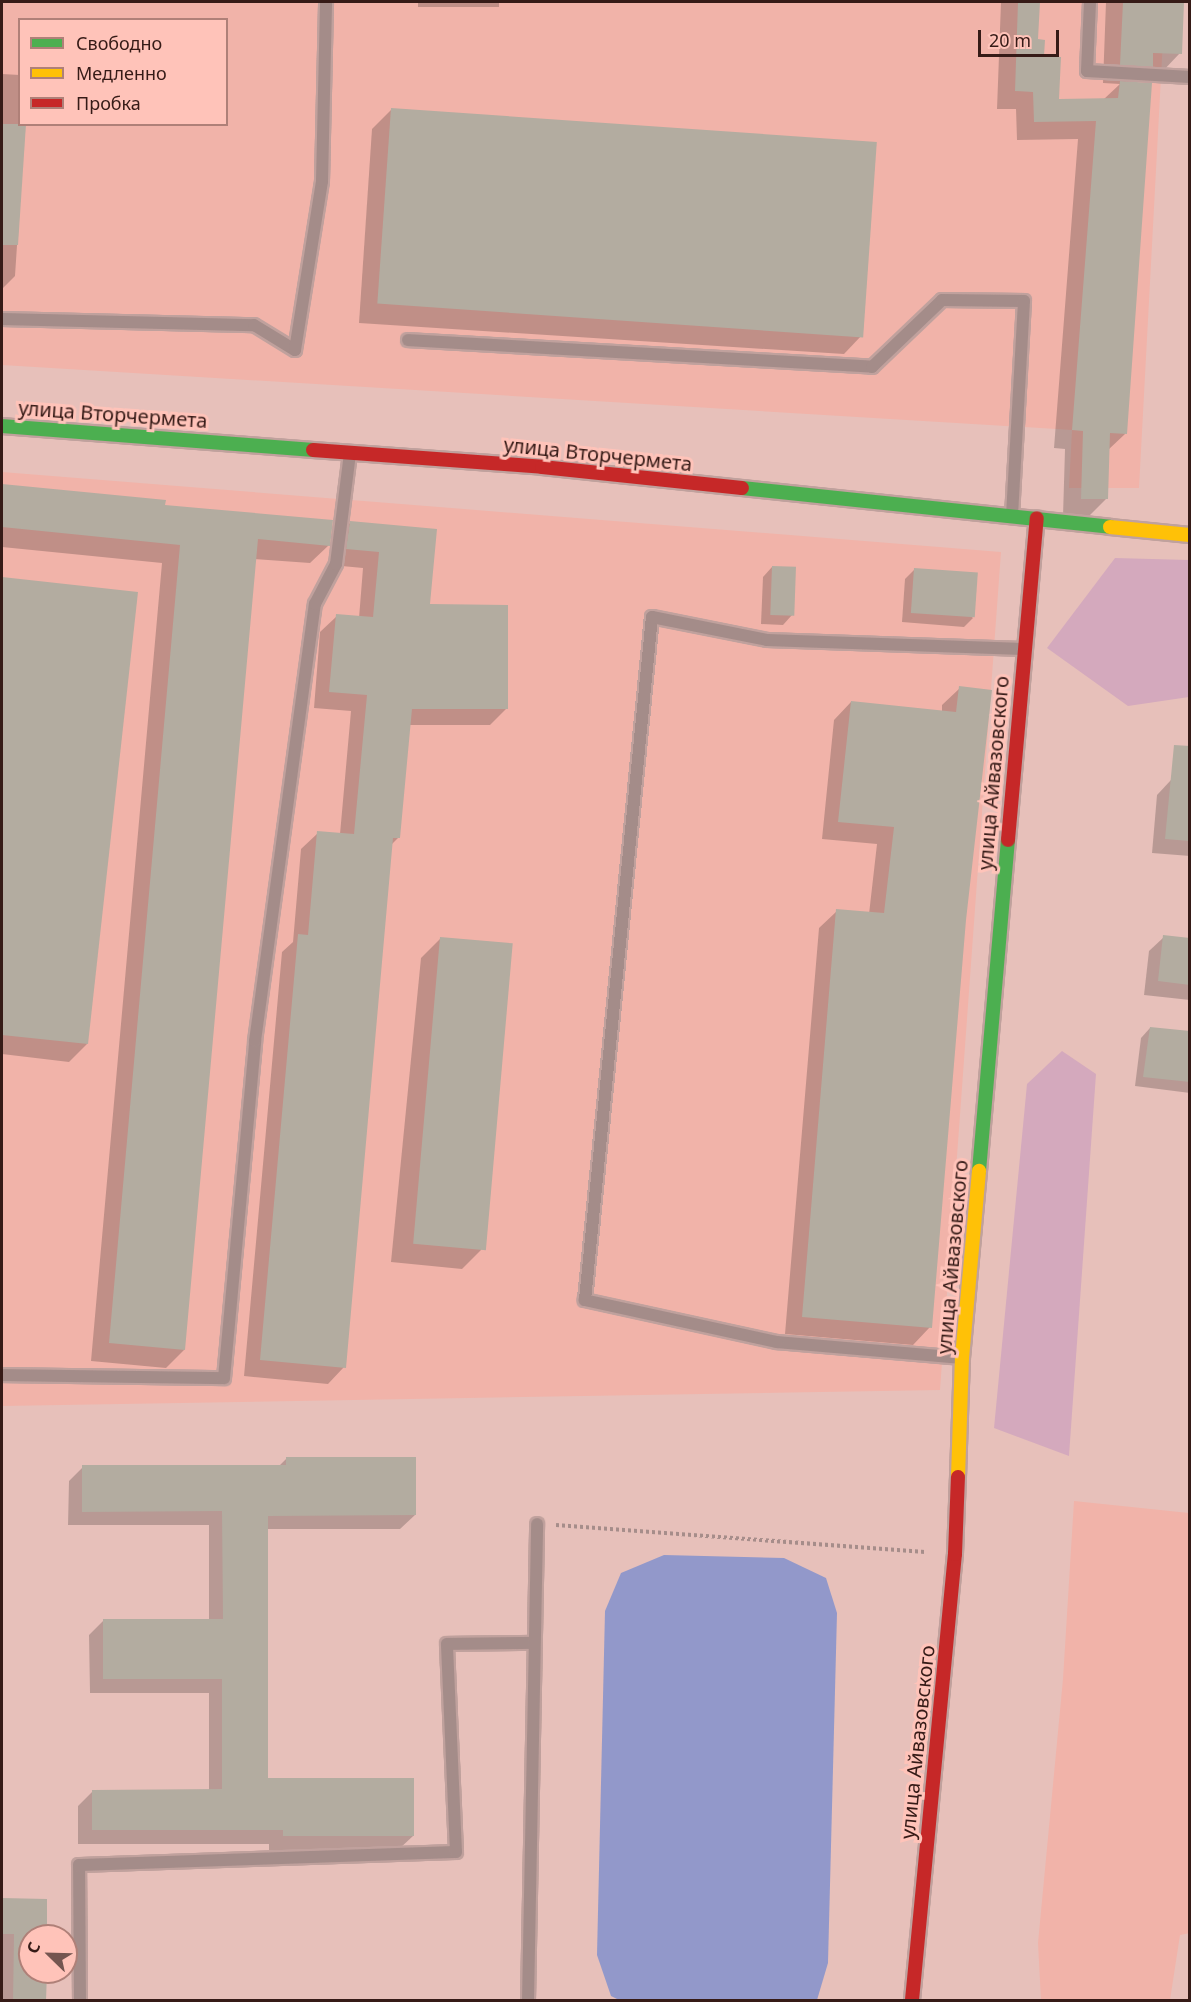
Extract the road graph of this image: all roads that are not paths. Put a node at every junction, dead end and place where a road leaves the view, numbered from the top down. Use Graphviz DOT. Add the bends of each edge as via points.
graph roads {
  1 [pos="326,2"];
  2 [pos="1090,2"];
  3 [pos="1190,76"];
  4 [pos="2,319"];
  5 [pos="408,340"];
  6 [pos="2,426"];
  7 [pos="351,452"];
  8 [pos="1012,516"];
  9 [pos="1037,518"];
  10 [pos="1190,534"];
  11 [pos="1023,650"];
  12 [pos="962,1358"];
  13 [pos="2,1375"];
  14 [pos="537,1524"];
  15 [pos="534,1643"];
  16 [pos="80,2001"];
  17 [pos="528,2001"];
  18 [pos="912,2001"];
  1 -- 4 [label="lane" via="322,182 295,350 254,325"];
  2 -- 3 [label="lane" via="1087,70"];
  5 -- 8 [label="lane" via="872,367 942,300 1024,302"];
  6 -- 7 [label="street, улица Вторчермета"];
  7 -- 8 [label="street, улица Вторчермета"];
  7 -- 13 [label="lane" via="336,564 315,604 311,627 255,1041 224,1378"];
  8 -- 9 [label="street, улица Вторчермета"];
  9 -- 10 [label="street, улица Вторчермета"];
  9 -- 11 [label="street, улица Айвазовского"];
  11 -- 12 [label="street, улица Айвазовского"];
  11 -- 12 [label="lane" via="766,640 652,617 585,1300 777,1342"];
  12 -- 18 [label="street, улица Айвазовского" via="955,1554"];
  14 -- 15 [label="lane"];
  15 -- 16 [label="lane" via="447,1644 456,1852 79,1865"];
  15 -- 17 [label="lane"];
}
